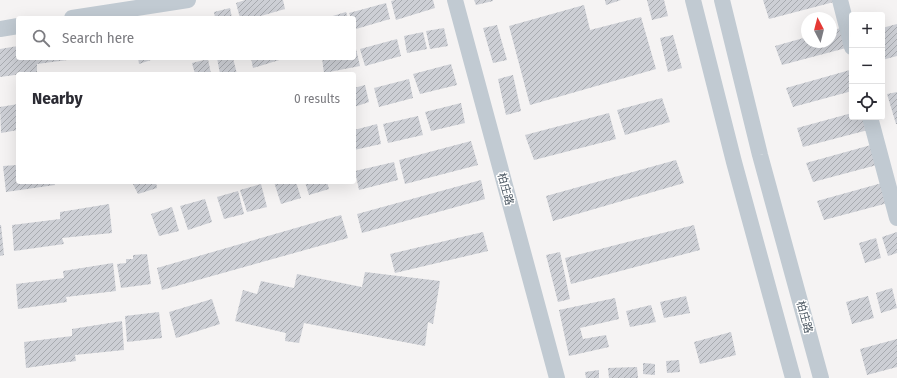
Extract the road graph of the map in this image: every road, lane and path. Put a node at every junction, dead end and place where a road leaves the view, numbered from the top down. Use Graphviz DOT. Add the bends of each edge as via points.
graph roads {
  1 [pos="188,0"];
  2 [pos="455,0"];
  3 [pos="693,0"];
  4 [pos="722,0"];
  5 [pos="840,0"];
  6 [pos="85,16"];
  7 [pos="16,26"];
  8 [pos="0,29"];
  9 [pos="849,35"];
  10 [pos="871,120"];
  11 [pos="897,218"];
  12 [pos="557,378"];
  13 [pos="793,378"];
  14 [pos="821,378"];
  1 -- 6 [label="street"];
  2 -- 12 [label="street, 柏庄路"];
  3 -- 13 [label="street"];
  4 -- 14 [label="street, 柏庄路" via="760,155"];
  5 -- 9 [label="street"];
  7 -- 8 [label="street"];
  10 -- 11 [label="street"];
}
